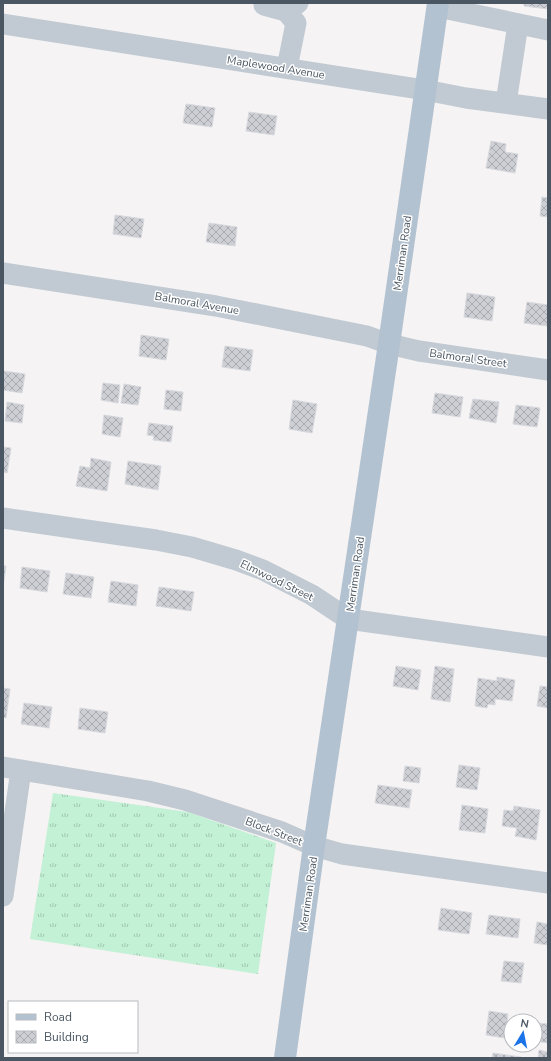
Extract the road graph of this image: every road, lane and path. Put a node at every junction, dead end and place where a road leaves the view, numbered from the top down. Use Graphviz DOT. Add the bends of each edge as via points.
graph roads {
  1 [pos="264,5"];
  2 [pos="438,5"];
  3 [pos="292,7"];
  4 [pos="3,24"];
  5 [pos="518,24"];
  6 [pos="548,30"];
  7 [pos="287,68"];
  8 [pos="426,90"];
  9 [pos="506,103"];
  10 [pos="548,109"];
  11 [pos="3,273"];
  12 [pos="389,344"];
  13 [pos="548,370"];
  14 [pos="3,518"];
  15 [pos="348,619"];
  16 [pos="548,648"];
  17 [pos="12,769"];
  18 [pos="314,846"];
  19 [pos="548,883"];
  20 [pos="3,896"];
  21 [pos="285,1058"];
  1 -- 3 [label="street"];
  2 -- 5 [label="street"];
  2 -- 8 [label="main road, Merriman Road"];
  3 -- 7 [label="street" via="296,23"];
  4 -- 7 [label="street, Maplewood Avenue"];
  5 -- 6 [label="street"];
  5 -- 9 [label="street"];
  7 -- 8 [label="street, Maplewood Avenue"];
  8 -- 9 [label="street, Maplewood Avenue"];
  8 -- 12 [label="main road, Merriman Road"];
  9 -- 10 [label="street, Maplewood Avenue"];
  11 -- 12 [label="street, Balmoral Avenue" via="216,306 367,336"];
  12 -- 13 [label="street, Balmoral Street" via="419,352"];
  12 -- 15 [label="main road, Merriman Road"];
  14 -- 15 [label="street, Elmwood Street" via="192,547 263,570 312,595"];
  15 -- 16 [label="street, Elmwood Street"];
  15 -- 18 [label="main road, Merriman Road"];
  17 -- 18 [label="street, Block Street" via="148,790 282,832"];
  17 -- 20 [label="street"];
  18 -- 19 [label="street, Block Street" via="342,854"];
  18 -- 21 [label="main road, Merriman Road"];
}
